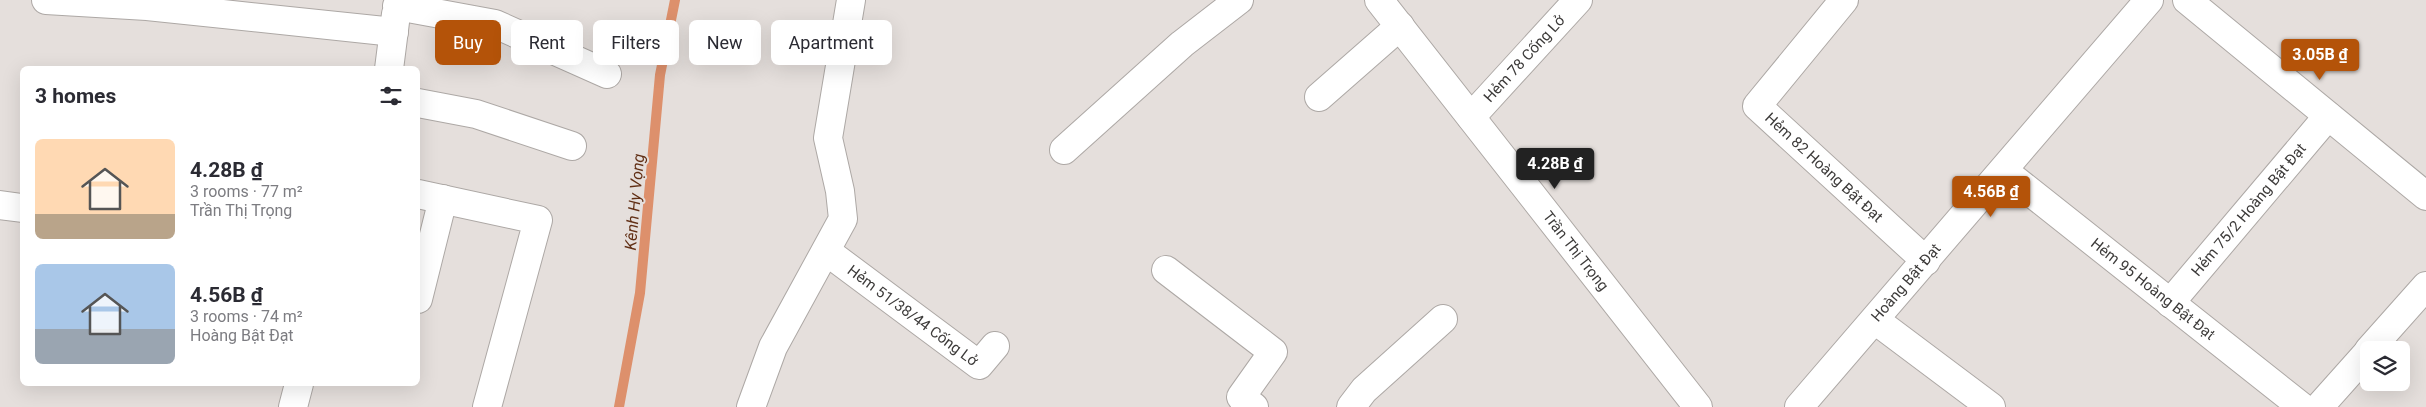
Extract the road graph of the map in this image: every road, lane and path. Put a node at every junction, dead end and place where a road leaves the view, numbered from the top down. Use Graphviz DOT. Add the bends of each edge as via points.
graph roads {
  1 [pos="46,0"];
  2 [pos="851,0"];
  3 [pos="1238,0"];
  4 [pos="1379,0"];
  5 [pos="1578,0"];
  6 [pos="1844,0"];
  7 [pos="2149,0"];
  8 [pos="2188,0"];
  9 [pos="147,3"];
  10 [pos="299,11"];
  11 [pos="396,13"];
  12 [pos="1400,26"];
  13 [pos="389,66"];
  14 [pos="607,74"];
  15 [pos="1319,97"];
  16 [pos="420,103"];
  17 [pos="2328,116"];
  18 [pos="1471,117"];
  19 [pos="572,146"];
  20 [pos="1064,150"];
  21 [pos="2004,171"];
  22 [pos="430,196"];
  23 [pos="2426,196"];
  24 [pos="0,205"];
  25 [pos="20,208"];
  26 [pos="826,251"];
  27 [pos="1926,261"];
  28 [pos="1166,270"];
  29 [pos="420,282"];
  30 [pos="2426,286"];
  31 [pos="2170,303"];
  32 [pos="1443,319"];
  33 [pos="1874,320"];
  34 [pos="2377,341"];
  35 [pos="995,346"];
  36 [pos="2360,360"];
  37 [pos="298,386"];
  38 [pos="293,407"];
  39 [pos="487,407"];
  40 [pos="751,407"];
  41 [pos="1254,407"];
  42 [pos="1351,407"];
  43 [pos="1698,407"];
  44 [pos="1799,407"];
  45 [pos="1991,407"];
  46 [pos="2302,407"];
  47 [pos="2319,407"];
  1 -- 9 [label="street"];
  2 -- 26 [label="street" via="828,138 843,219"];
  3 -- 20 [label="street" via="1182,44"];
  4 -- 12 [label="street, Trần Thị Trọng"];
  5 -- 18 [label="street, Hẻm 78 Cống Lở"];
  6 -- 27 [label="street, Hẻm 82 Hoàng Bật Đạt" via="1757,106"];
  7 -- 21 [label="street, Hoàng Bật Đạt"];
  8 -- 17 [label="street"];
  9 -- 10 [label="street"];
  10 -- 11 [label="street"];
  11 -- 13 [label="street"];
  11 -- 14 [label="street" via="495,24"];
  12 -- 15 [label="street"];
  12 -- 18 [label="street, Trần Thị Trọng"];
  16 -- 19 [label="street" via="476,114"];
  17 -- 23 [label="street"];
  17 -- 31 [label="street, Hẻm 75/2 Hoàng Bật Đạt"];
  18 -- 43 [label="street, Trần Thị Trọng"];
  21 -- 27 [label="street, Hoàng Bật Đạt"];
  21 -- 31 [label="street, Hẻm 95 Hoàng Bật Đạt"];
  22 -- 29 [label="street"];
  22 -- 39 [label="street" via="538,220"];
  24 -- 25 [label="street"];
  26 -- 35 [label="street, Hẻm 51/38/44 Cống Lở" via="979,365"];
  26 -- 40 [label="street" via="773,346"];
  27 -- 33 [label="street, Hoàng Bật Đạt"];
  28 -- 41 [label="street" via="1273,352 1241,398"];
  30 -- 34 [label="street"];
  31 -- 46 [label="street, Hẻm 95 Hoàng Bật Đạt"];
  32 -- 42 [label="street" via="1364,390"];
  33 -- 44 [label="street, Hoàng Bật Đạt"];
  33 -- 45 [label="street"];
  36 -- 47 [label="street"];
  37 -- 38 [label="street"];
}
